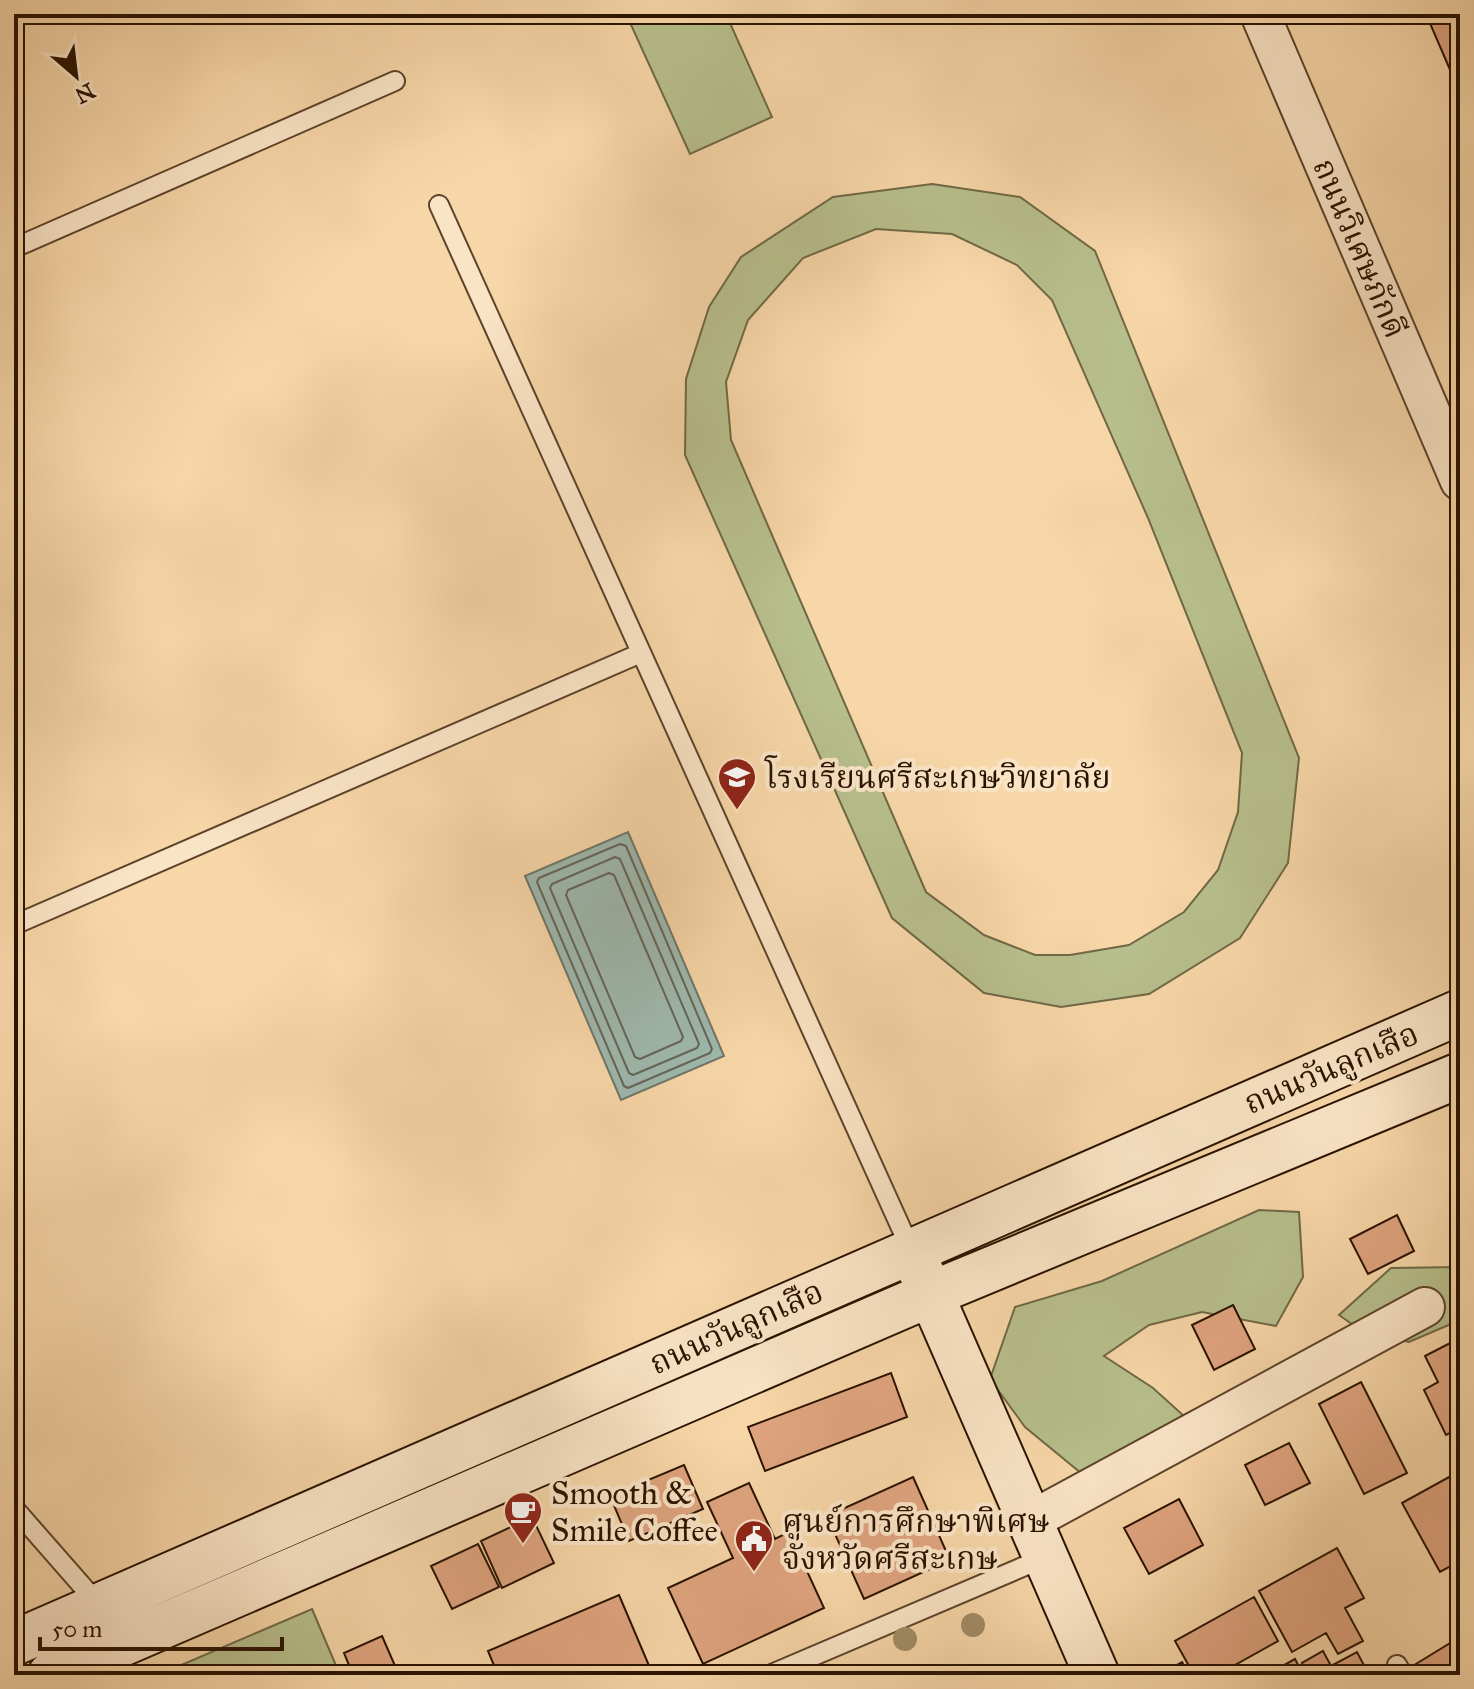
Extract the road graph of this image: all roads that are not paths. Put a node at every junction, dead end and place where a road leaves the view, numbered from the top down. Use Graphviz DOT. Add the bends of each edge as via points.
graph roads {
  1 [pos="1260,14"];
  2 [pos="395,81"];
  3 [pos="439,205"];
  4 [pos="14,248"];
  5 [pos="1460,481"];
  6 [pos="641,653"];
  7 [pos="14,925"];
  8 [pos="1460,1012"];
  9 [pos="1460,1075"];
  10 [pos="911,1250"];
  11 [pos="931,1294"];
  12 [pos="1425,1307"];
  13 [pos="14,1508"];
  14 [pos="1038,1539"];
  15 [pos="99,1606"];
  16 [pos="14,1641"];
  17 [pos="116,1647"];
  18 [pos="50,1675"];
  19 [pos="769,1675"];
  20 [pos="1097,1675"];
  1 -- 5 [label="street, ถนนวิเศษภักดี"];
  2 -- 4 [label="lane"];
  3 -- 6 [label="lane"];
  6 -- 7 [label="lane"];
  6 -- 10 [label="lane"];
  8 -- 10 [label="street, ถนนวันลูกเสือ"];
  9 -- 11 [label="street, ถนนวันลูกเสือ"];
  10 -- 11 [label="street"];
  10 -- 15 [label="street, ถนนวันลูกเสือ"];
  11 -- 14 [label="street"];
  11 -- 17 [label="street, ถนนวันลูกเสือ"];
  12 -- 14 [label="street"];
  13 -- 15 [label="lane"];
  14 -- 19 [label="lane"];
  14 -- 20 [label="street"];
  15 -- 16 [label="street, ถนนวันลูกเสือ"];
  15 -- 17 [label="street"];
  17 -- 18 [label="street, ถนนวันลูกเสือ"];
}
